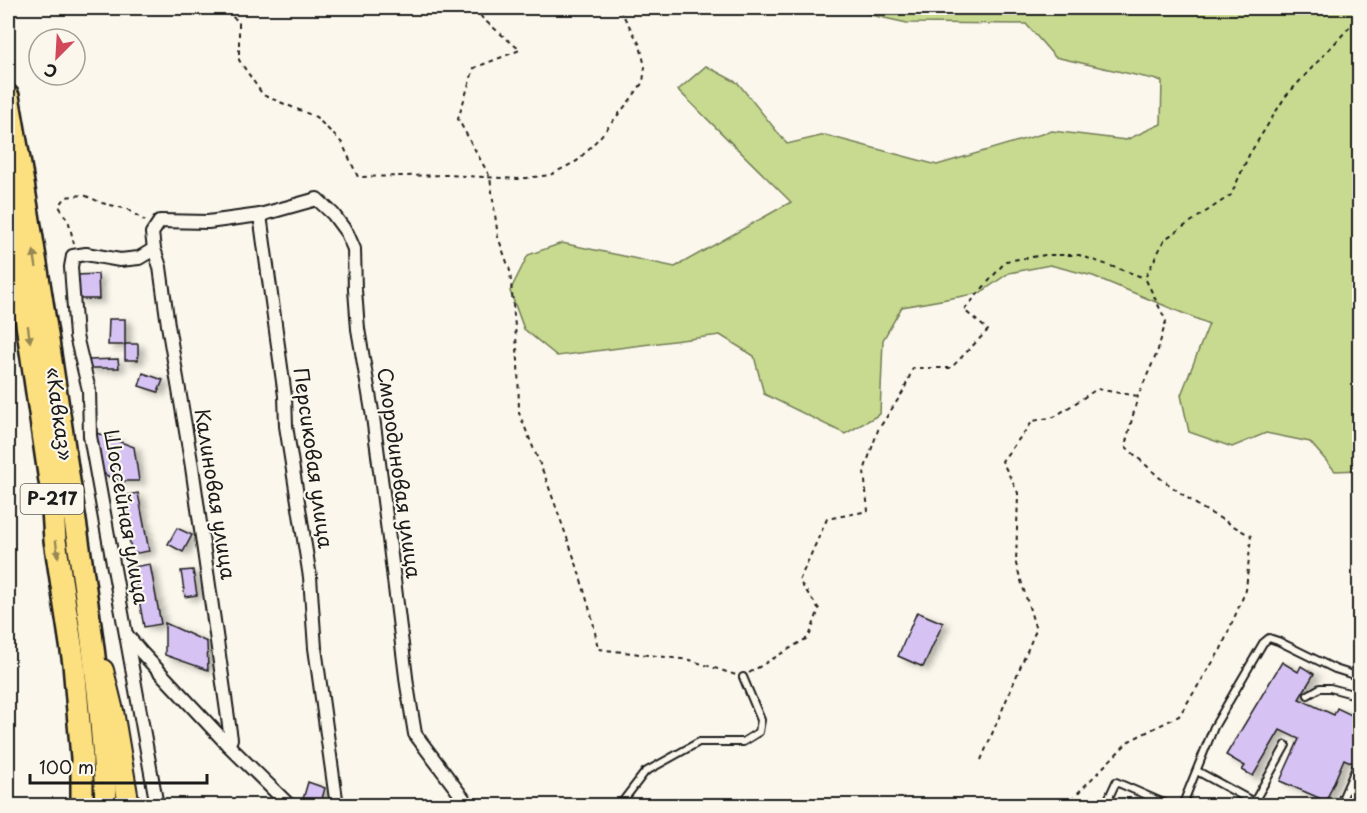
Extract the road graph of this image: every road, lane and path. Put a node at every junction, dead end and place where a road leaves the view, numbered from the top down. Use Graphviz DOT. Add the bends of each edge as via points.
graph roads {
  1 [pos="217,8"];
  2 [pos="475,8"];
  3 [pos="619,8"];
  4 [pos="1357,8"];
  5 [pos="8,96"];
  6 [pos="490,177"];
  7 [pos="8,194"];
  8 [pos="260,215"];
  9 [pos="158,224"];
  10 [pos="154,249"];
  11 [pos="73,256"];
  12 [pos="1145,278"];
  13 [pos="1138,396"];
  14 [pos="88,607"];
  15 [pos="126,634"];
  16 [pos="743,677"];
  17 [pos="1359,677"];
  18 [pos="1308,695"];
  19 [pos="1359,696"];
  20 [pos="228,745"];
  21 [pos="1286,745"];
  22 [pos="981,760"];
  23 [pos="1359,764"];
  24 [pos="1197,771"];
  25 [pos="1164,803"];
  26 [pos="1258,804"];
  27 [pos="82,806"];
  28 [pos="106,806"];
  29 [pos="129,806"];
  30 [pos="157,806"];
  31 [pos="290,806"];
  32 [pos="337,806"];
  33 [pos="469,806"];
  34 [pos="619,806"];
  35 [pos="1065,806"];
  36 [pos="1106,806"];
  37 [pos="1182,806"];
  38 [pos="1339,806"];
  1 -- 6 [label="path" via="239,21 239,60 263,95 316,117 342,143 358,177"];
  2 -- 6 [label="path" via="483,20 520,50 474,68 458,119"];
  3 -- 6 [label="path" via="640,45 645,67 643,82 631,99 577,161 550,175"];
  4 -- 12 [label="path" via="1359,17 1285,98 1249,155 1231,195 1165,239"];
  14 -- 5 [label="highway, «Кавказ» / Р-217, one-way"];
  6 -- 16 [label="path" via="498,237 510,271 519,413 578,566 598,649 690,660"];
  7 -- 27 [label="highway, «Кавказ» / Р-217, one-way" via="74,664"];
  8 -- 9 [label="street"];
  8 -- 32 [label="street, Персиковая улица"];
  8 -- 33 [label="street, Смородиновая улица" via="317,199 333,214 354,249 358,329 415,734"];
  9 -- 10 [label="street, Калиновая улица" via="152,232"];
  9 -- 11 [label="path" via="127,208 84,195 66,197 59,206 69,223"];
  10 -- 11 [label="street" via="139,258 120,260 86,254"];
  10 -- 20 [label="street, Калиновая улица" via="205,548 231,739"];
  11 -- 15 [label="street, Шоссейная улица" via="76,336 89,390 90,436"];
  12 -- 13 [label="path" via="1166,321"];
  12 -- 16 [label="path" via="1079,255 1006,261 963,310 988,330 951,368 914,368 878,430 864,471 868,511 827,519 799,581 819,609 809,638"];
  13 -- 22 [label="path" via="1097,389 1054,417 1033,422 1002,461 1018,493 1016,564 1036,630"];
  13 -- 35 [label="path" via="1125,446 1200,507 1251,536 1246,590 1221,649 1179,716 1129,741"];
  14 -- 28 [label="highway, «Кавказ» / Р-217" via="102,728"];
  14 -- 29 [label="main road, Р-217" via="113,711"];
  15 -- 20 [label="street, Шоссейная улица"];
  15 -- 30 [label="street"];
  16 -- 34 [label="lane" via="761,720 759,732 743,742 699,742 645,772"];
  17 -- 24 [label="lane" via="1269,638 1214,727"];
  18 -- 19 [label="lane" via="1320,688 1330,688"];
  20 -- 31 [label="street, Шоссейная улица"];
  21 -- 26 [label="lane"];
  23 -- 38 [label="lane"];
  24 -- 26 [label="lane"];
  24 -- 37 [label="lane"];
  25 -- 36 [label="lane" via="1116,782"];
}
